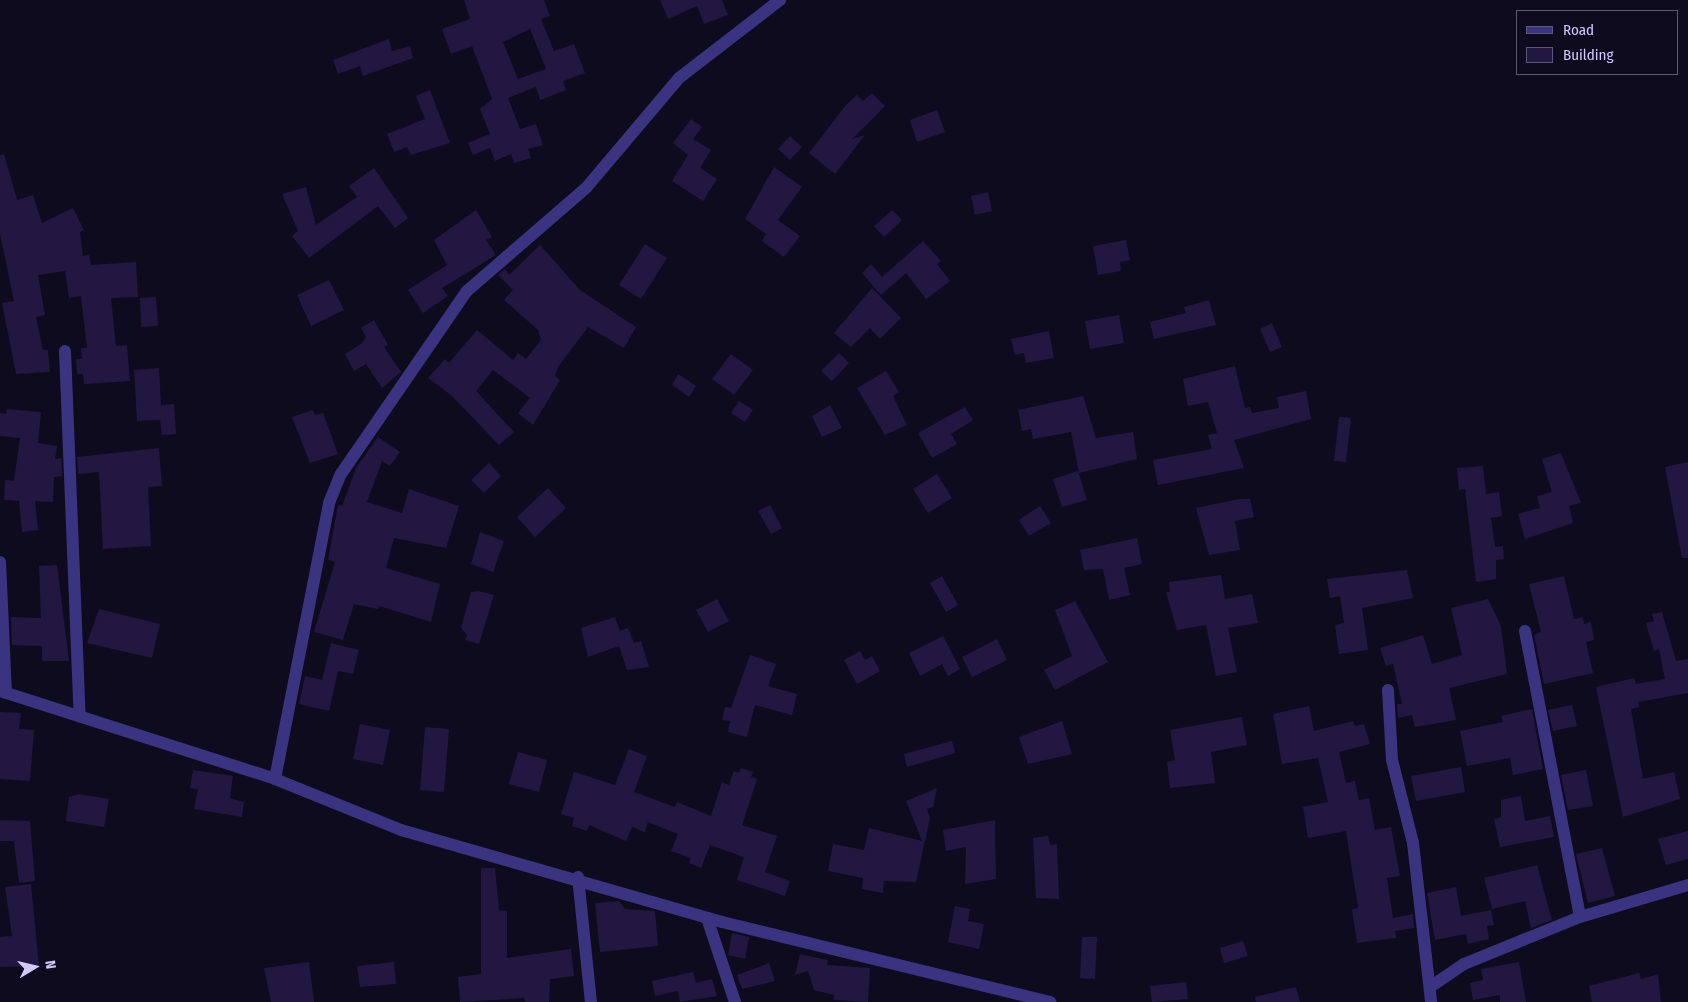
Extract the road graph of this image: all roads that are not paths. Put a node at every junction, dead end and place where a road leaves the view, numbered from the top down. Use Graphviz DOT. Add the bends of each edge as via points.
graph roads {
  1 [pos="780,0"];
  2 [pos="65,351"];
  3 [pos="0,562"];
  4 [pos="1524,631"];
  5 [pos="1388,690"];
  6 [pos="3,692"];
  7 [pos="80,717"];
  8 [pos="276,779"];
  9 [pos="578,878"];
  10 [pos="1688,885"];
  11 [pos="1580,917"];
  12 [pos="707,918"];
  13 [pos="1430,987"];
  14 [pos="591,1002"];
  15 [pos="735,1002"];
  16 [pos="1050,1002"];
  17 [pos="1431,1002"];
  1 -- 8 [label="street" via="679,78 586,188 467,291 341,474 329,503"];
  2 -- 7 [label="street"];
  3 -- 6 [label="street"];
  4 -- 11 [label="street"];
  5 -- 13 [label="street" via="1392,760 1413,843"];
  6 -- 7 [label="street"];
  7 -- 8 [label="street"];
  8 -- 9 [label="street" via="401,830"];
  9 -- 12 [label="street"];
  9 -- 14 [label="street"];
  10 -- 11 [label="street"];
  11 -- 13 [label="street" via="1464,964"];
  12 -- 15 [label="street"];
  12 -- 16 [label="street"];
  13 -- 17 [label="street"];
}
